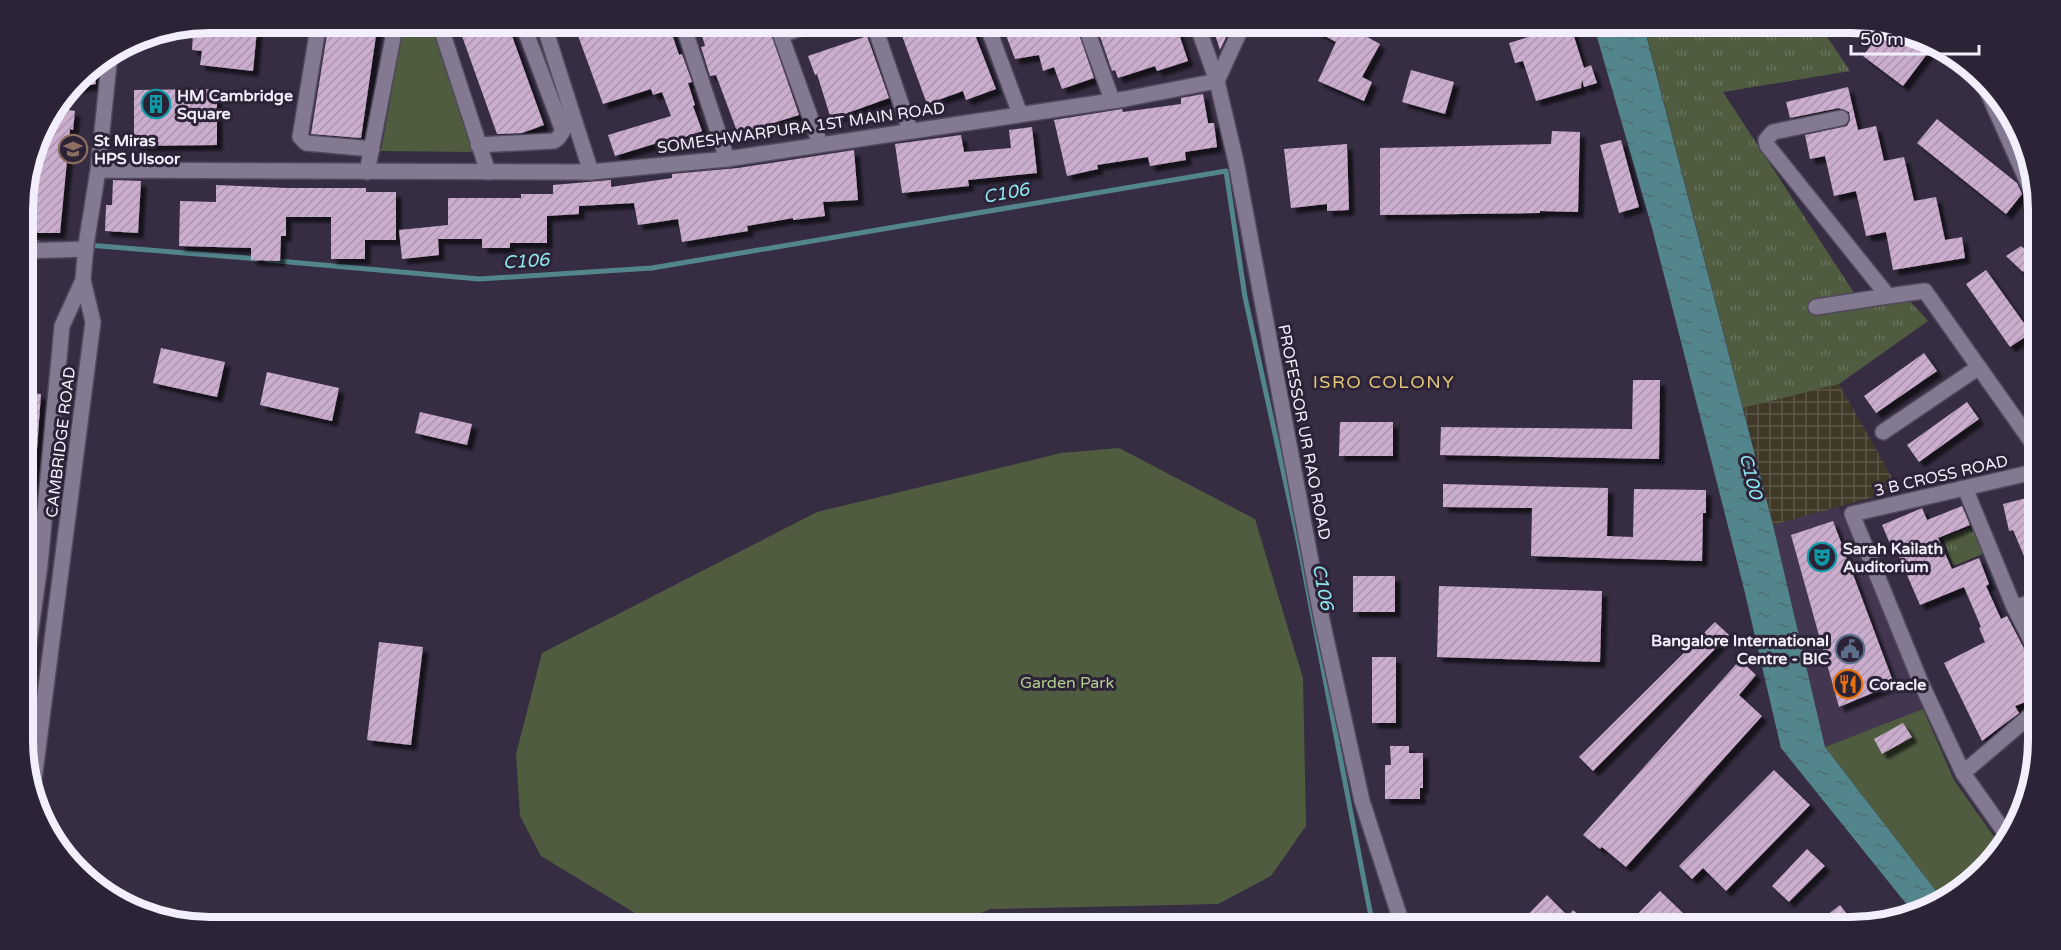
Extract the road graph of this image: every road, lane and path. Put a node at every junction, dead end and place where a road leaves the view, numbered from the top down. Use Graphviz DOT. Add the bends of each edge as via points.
graph roads {
  1 [pos="317,33"];
  2 [pos="394,33"];
  3 [pos="443,33"];
  4 [pos="526,33"];
  5 [pos="547,33"];
  6 [pos="686,33"];
  7 [pos="780,33"];
  8 [pos="877,33"];
  9 [pos="990,33"];
  10 [pos="1088,33"];
  11 [pos="1200,33"];
  12 [pos="1239,33"];
  13 [pos="109,65"];
  14 [pos="1217,81"];
  15 [pos="1112,100"];
  16 [pos="1994,106"];
  17 [pos="1020,114"];
  18 [pos="1841,118"];
  19 [pos="910,130"];
  20 [pos="478,144"];
  21 [pos="820,144"];
  22 [pos="372,149"];
  23 [pos="727,159"];
  24 [pos="98,170"];
  25 [pos="368,172"];
  26 [pos="488,172"];
  27 [pos="591,172"];
  28 [pos="2024,173"];
  29 [pos="86,249"];
  30 [pos="33,251"];
  31 [pos="83,280"];
  32 [pos="1888,296"];
  33 [pos="1816,307"];
  34 [pos="1979,367"];
  35 [pos="1883,432"];
  36 [pos="2028,437"];
  37 [pos="2028,473"];
  38 [pos="1965,488"];
  39 [pos="2028,604"];
  40 [pos="2014,607"];
  41 [pos="33,615"];
  42 [pos="2028,634"];
  43 [pos="2028,718"];
  44 [pos="36,767"];
  45 [pos="1963,773"];
  46 [pos="2003,830"];
  47 [pos="1400,917"];
  1 -- 22 [label="street" via="300,137 306,143"];
  2 -- 22 [label="street"];
  3 -- 20 [label="street"];
  4 -- 20 [label="street" via="563,131 554,141"];
  5 -- 27 [label="street"];
  6 -- 23 [label="street"];
  7 -- 21 [label="street"];
  8 -- 19 [label="street"];
  9 -- 17 [label="street"];
  10 -- 15 [label="street"];
  11 -- 14 [label="street, PROFESSOR UR RAO ROAD"];
  12 -- 14 [label="street"];
  13 -- 24 [label="street, CAMBRIDGE ROAD"];
  14 -- 15 [label="street, SOMESHWARPURA 1ST MAIN ROAD"];
  14 -- 47 [label="street, PROFESSOR UR RAO ROAD" via="1246,214 1322,620 1362,801"];
  15 -- 17 [label="street, SOMESHWARPURA 1ST MAIN ROAD"];
  16 -- 28 [label="street"];
  17 -- 19 [label="street, SOMESHWARPURA 1ST MAIN ROAD"];
  18 -- 32 [label="street" via="1773,132 1766,140 1767,145"];
  19 -- 21 [label="street, SOMESHWARPURA 1ST MAIN ROAD"];
  20 -- 26 [label="street"];
  21 -- 23 [label="street, SOMESHWARPURA 1ST MAIN ROAD"];
  22 -- 25 [label="street"];
  23 -- 27 [label="street, SOMESHWARPURA 1ST MAIN ROAD"];
  24 -- 25 [label="street, SOMESHWARPURA 1ST MAIN ROAD"];
  24 -- 29 [label="street, CAMBRIDGE ROAD"];
  25 -- 26 [label="street, SOMESHWARPURA 1ST MAIN ROAD"];
  26 -- 27 [label="street, SOMESHWARPURA 1ST MAIN ROAD"];
  29 -- 30 [label="street"];
  29 -- 31 [label="street, CAMBRIDGE ROAD"];
  31 -- 41 [label="street, CAMBRIDGE ROAD" via="62,326"];
  31 -- 44 [label="street, CAMBRIDGE ROAD" via="93,322"];
  32 -- 33 [label="street"];
  32 -- 34 [label="street" via="1925,291"];
  34 -- 35 [label="street"];
  34 -- 36 [label="street"];
  37 -- 38 [label="street, 3 B CROSS ROAD"];
  38 -- 40 [label="street"];
  38 -- 45 [label="street, 3 B CROSS ROAD" via="1852,514 1921,683"];
  39 -- 40 [label="street"];
  40 -- 42 [label="street"];
  43 -- 45 [label="street"];
  45 -- 46 [label="street"];
}
